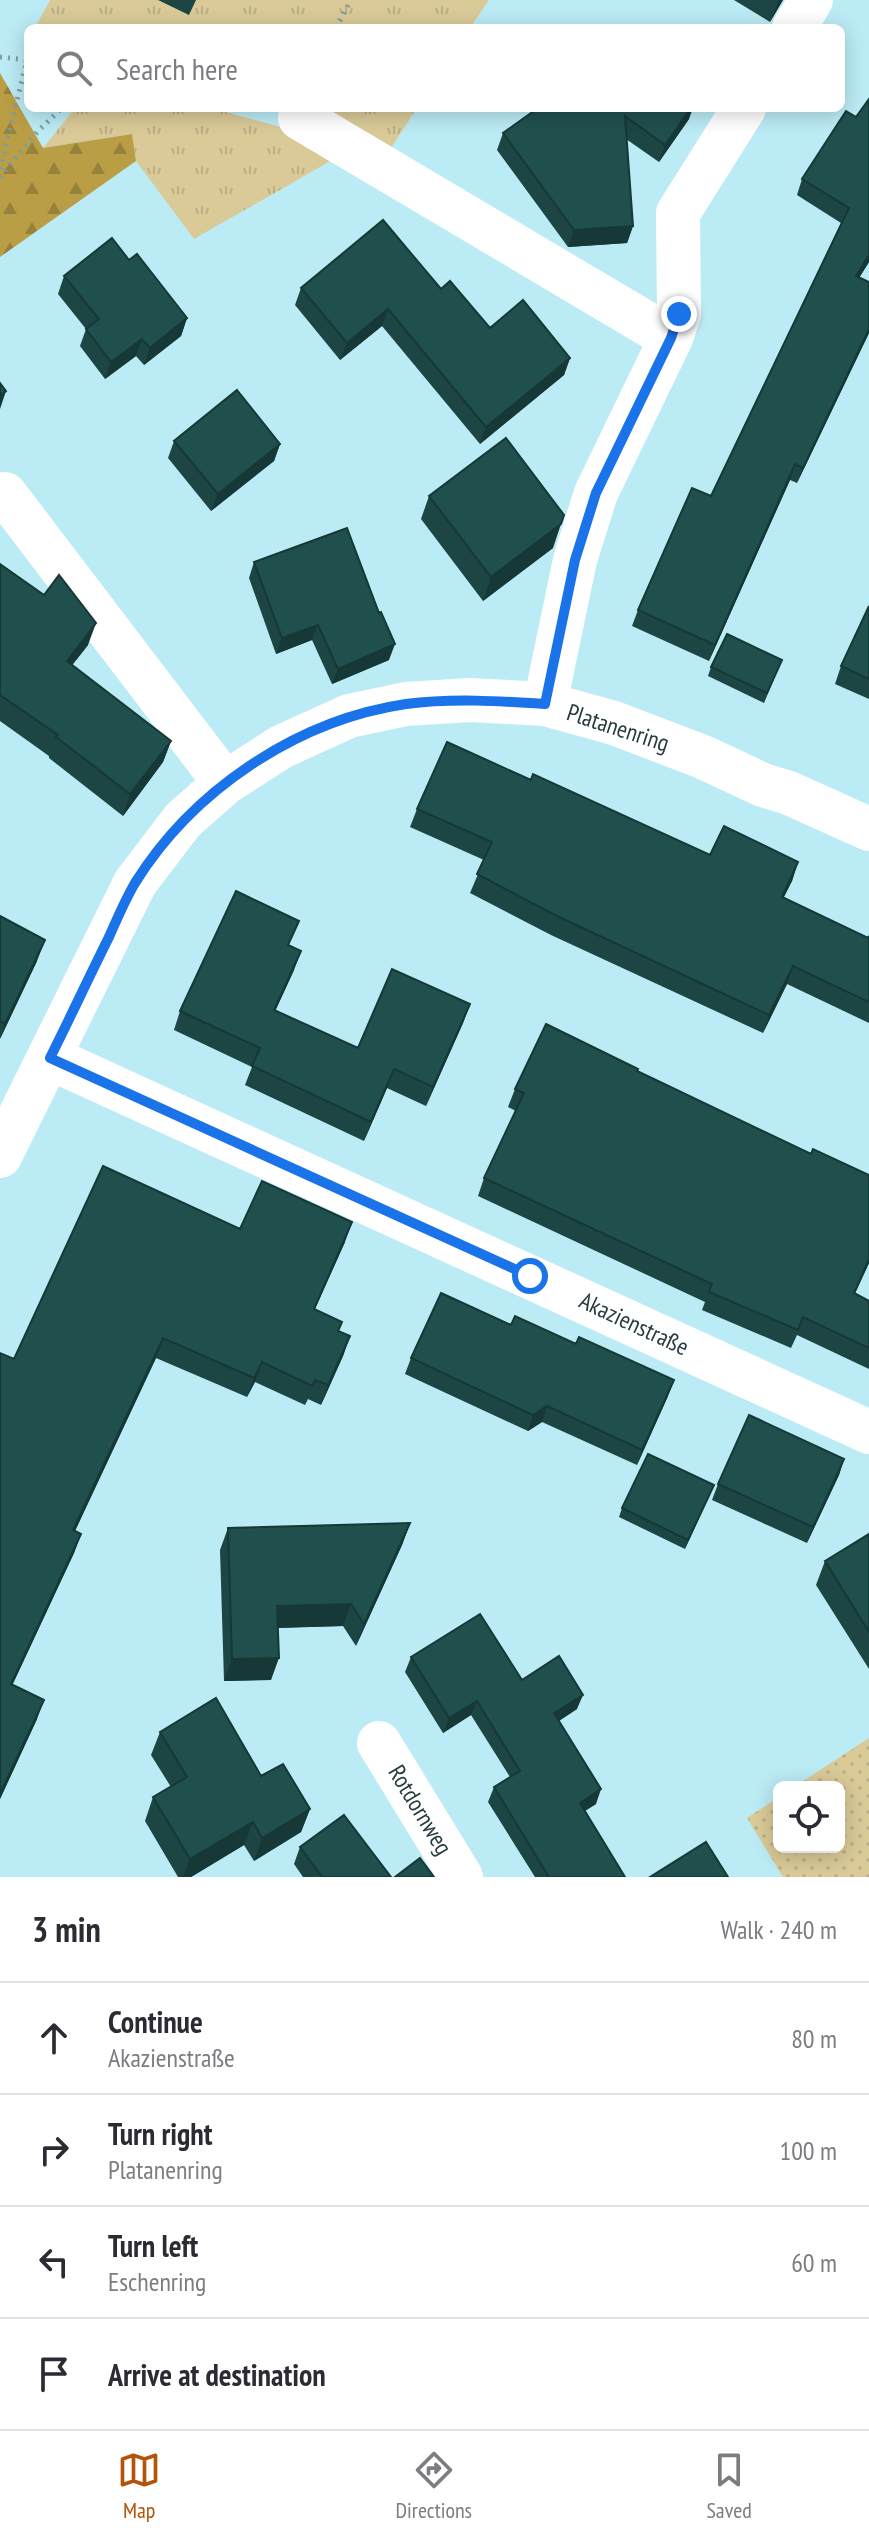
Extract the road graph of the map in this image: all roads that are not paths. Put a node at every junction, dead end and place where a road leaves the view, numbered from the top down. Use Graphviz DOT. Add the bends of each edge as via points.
graph roads {
  1 [pos="811,0"];
  2 [pos="796,24"];
  3 [pos="741,112"];
  4 [pos="300,118"];
  5 [pos="671,338"];
  6 [pos="5,494"];
  7 [pos="545,704"];
  8 [pos="225,783"];
  9 [pos="869,829"];
  10 [pos="50,1058"];
  11 [pos="0,1156"];
  12 [pos="869,1432"];
  13 [pos="379,1743"];
  14 [pos="461,1877"];
  1 -- 2 [label="street"];
  3 -- 5 [label="street" via="678,213 679,314"];
  4 -- 5 [label="street"];
  5 -- 7 [label="street" via="596,493 575,560"];
  6 -- 8 [label="street"];
  7 -- 8 [label="street, Platanenring" via="470,700 406,704 349,716 281,747"];
  7 -- 9 [label="street, Platanenring" via="703,757"];
  8 -- 10 [label="street, Platanenring" via="183,820 135,883"];
  10 -- 11 [label="street, Platanenring"];
  10 -- 12 [label="street, Akazienstraße"];
  13 -- 14 [label="street, Rotdornweg"];
}
